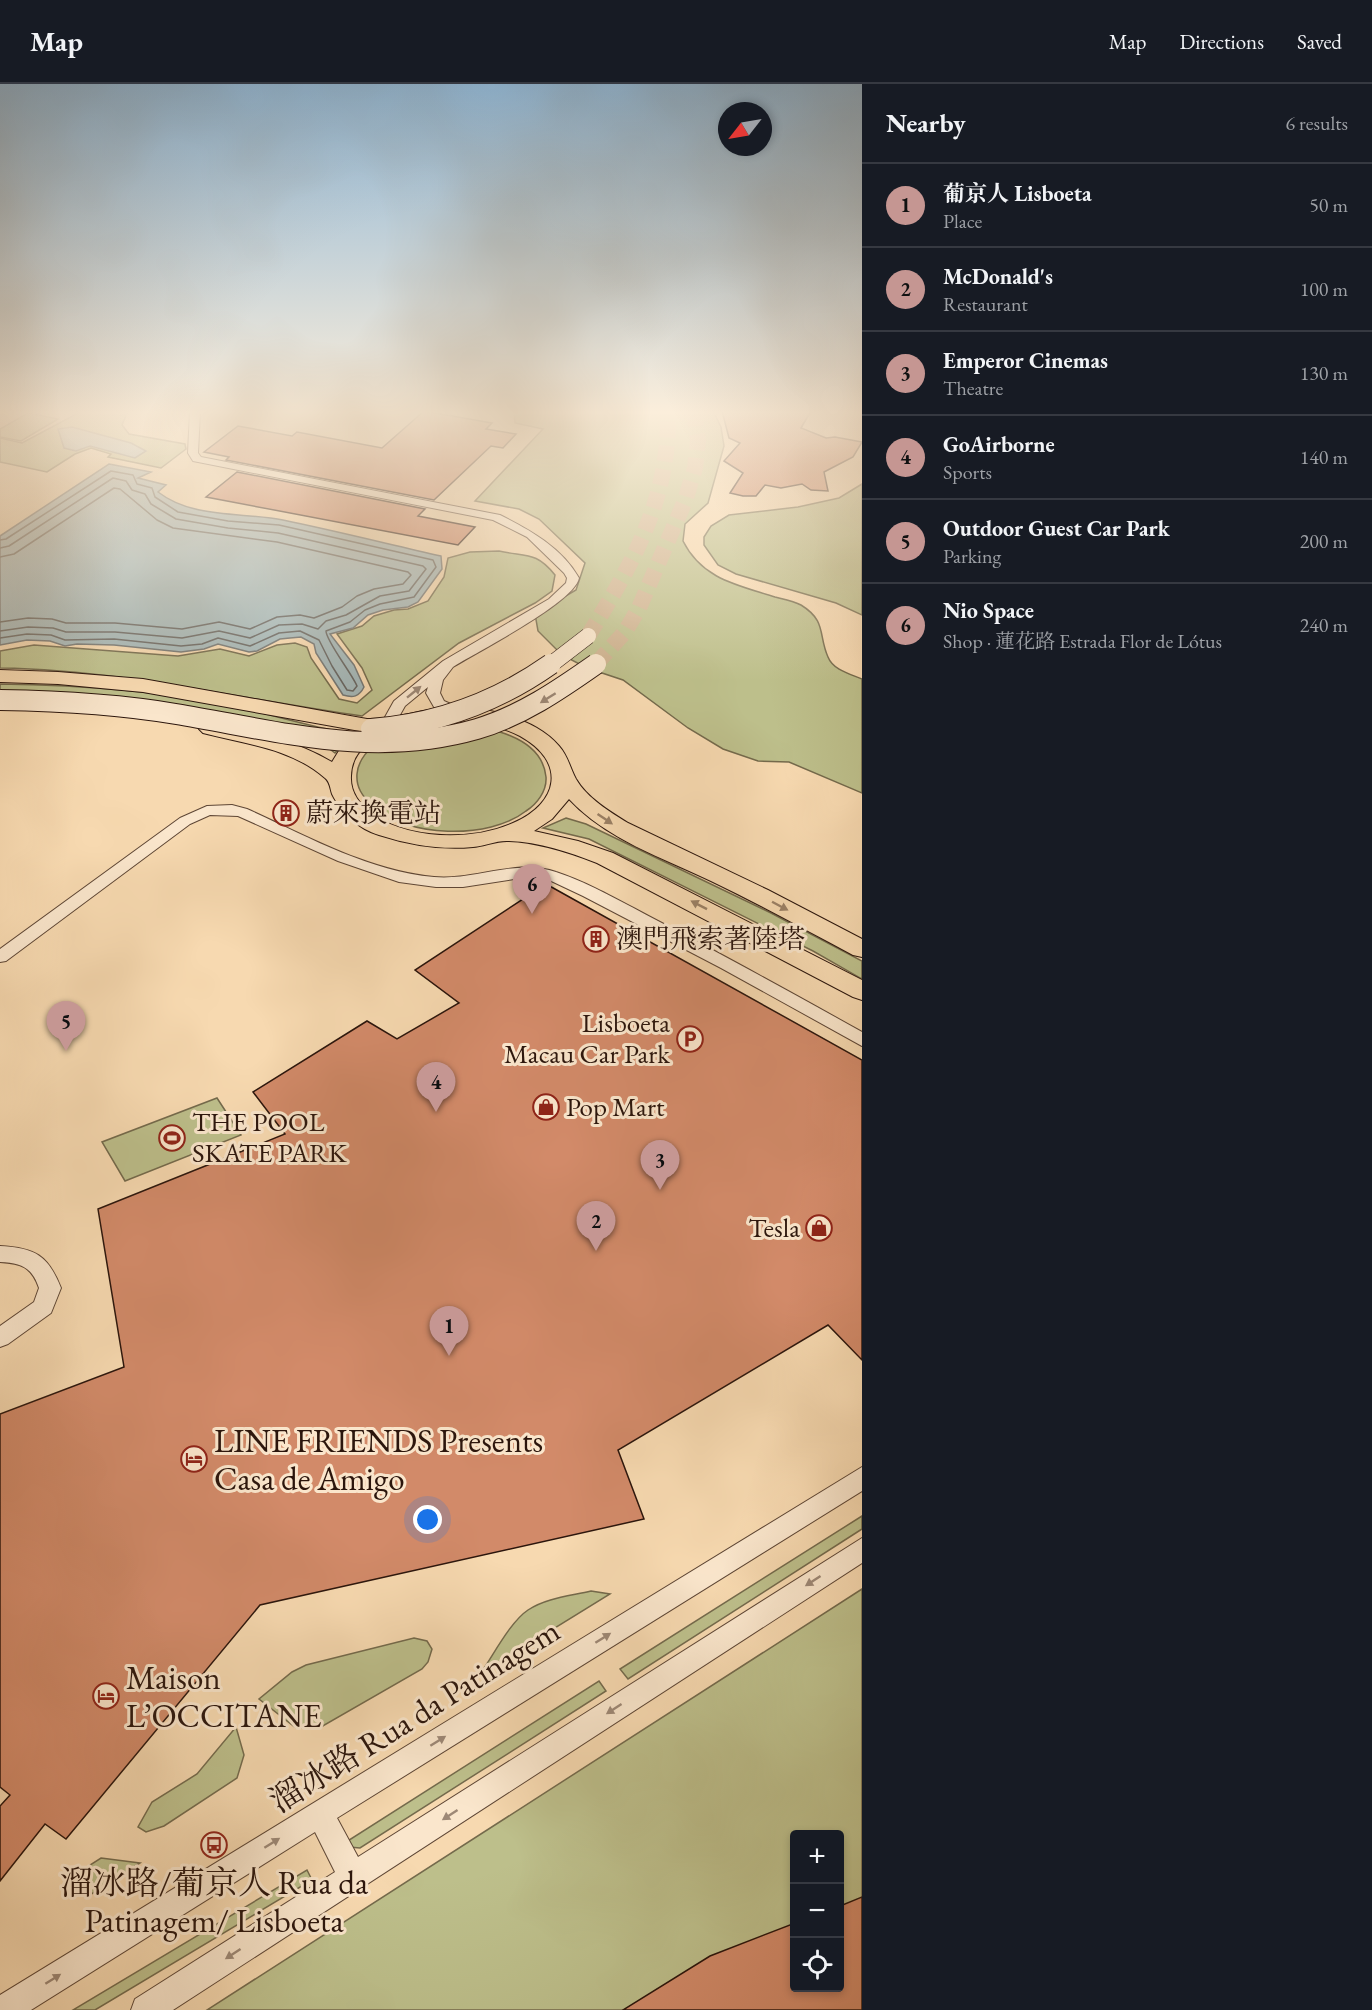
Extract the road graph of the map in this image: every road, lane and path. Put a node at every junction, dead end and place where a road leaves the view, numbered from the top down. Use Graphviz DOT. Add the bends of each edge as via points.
graph roads {
  1 [pos="413,501"];
  2 [pos="588,636"];
  3 [pos="448,664"];
  4 [pos="596,664"];
  5 [pos="0,676"];
  6 [pos="0,687"];
  7 [pos="0,700"];
  8 [pos="0,709"];
  9 [pos="464,715"];
  10 [pos="387,726"];
  11 [pos="339,778"];
  12 [pos="564,778"];
  13 [pos="507,834"];
  14 [pos="862,949"];
  15 [pos="0,957"];
  16 [pos="862,991"];
  17 [pos="862,1040"];
  18 [pos="0,1254"];
  19 [pos="0,1338"];
  20 [pos="862,1478"];
  21 [pos="862,1549"];
  22 [pos="320,1814"];
  23 [pos="353,1877"];
  24 [pos="3,2010"];
  25 [pos="146,2010"];
  1 -- 3 [label="street" via="496,517 531,535 573,578 572,584 553,602"];
  2 -- 6 [label="main road, bridge" via="535,676 492,699 446,716 388,728 315,727 138,695"];
  3 -- 9 [label="street" via="436,680 434,699"];
  10 -- 3 [label="street, one-way" via="399,704"];
  4 -- 7 [label="main road, one-way, bridge" via="520,713 458,735 406,743 368,744 296,736 132,707"];
  5 -- 10 [label="main road" via="162,687 334,722"];
  8 -- 11 [label="main road" via="130,716 234,734 303,755"];
  9 -- 10 [label="main road" via="428,716"];
  9 -- 12 [label="main road" via="522,729 557,758"];
  10 -- 11 [label="main road" via="351,748"];
  11 -- 13 [label="main road" via="351,806 372,823 402,835 473,841"];
  12 -- 13 [label="main road" via="563,788 549,811"];
  12 -- 14 [label="main road, one-way" via="586,804 611,823"];
  16 -- 13 [label="main road, one-way" via="605,858 570,844"];
  15 -- 17 [label="street" via="184,821 207,811 232,810 399,877 463,882 527,872 550,875 727,964"];
  18 -- 19 [label="street" via="31,1258 40,1264 50,1288 44,1307"];
  22 -- 20 [label="street, 溜冰路 Rua da Patinagem, one-way"];
  21 -- 23 [label="street, one-way"];
  22 -- 23 [label="street"];
  24 -- 22 [label="street, 溜冰路 Rua da Patinagem, one-way"];
  23 -- 25 [label="street, one-way"];
}
